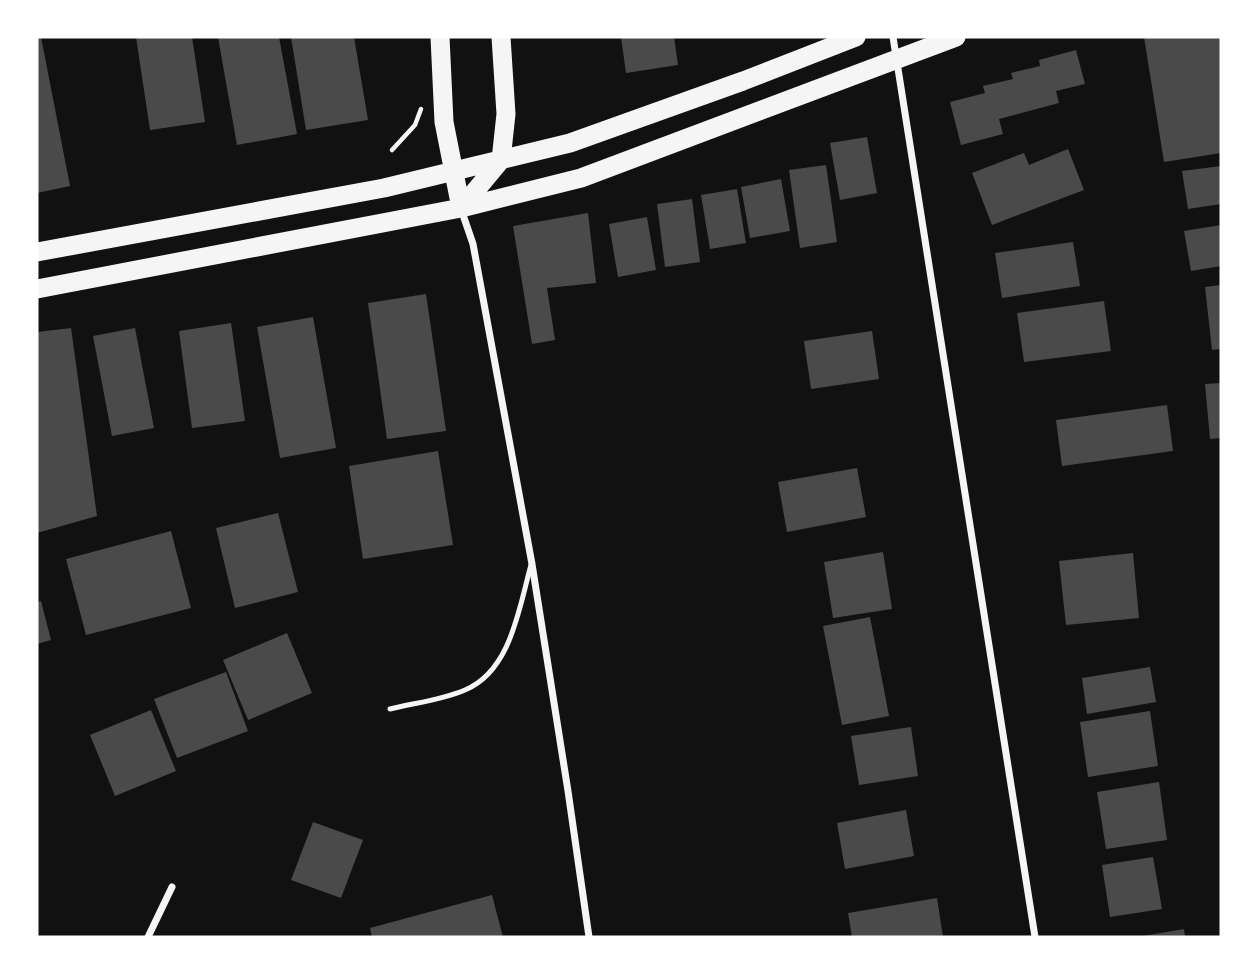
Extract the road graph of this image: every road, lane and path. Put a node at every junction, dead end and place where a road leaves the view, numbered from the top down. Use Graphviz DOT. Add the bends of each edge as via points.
graph roads {
  1 [pos="440,37"];
  2 [pos="501,37"];
  3 [pos="856,37"];
  4 [pos="893,37"];
  5 [pos="956,37"];
  6 [pos="898,59"];
  7 [pos="422,107"];
  8 [pos="392,150"];
  9 [pos="501,160"];
  10 [pos="453,172"];
  11 [pos="461,208"];
  12 [pos="37,252"];
  13 [pos="37,289"];
  14 [pos="532,564"];
  15 [pos="390,709"];
  16 [pos="172,887"];
  17 [pos="148,937"];
  18 [pos="589,937"];
  19 [pos="1035,937"];
  1 -- 10 [label="highway" via="444,122"];
  2 -- 9 [label="highway" via="506,114"];
  3 -- 9 [label="highway" via="607,131"];
  4 -- 6 [label="street"];
  5 -- 6 [label="highway"];
  6 -- 11 [label="highway" via="600,172"];
  6 -- 19 [label="street"];
  7 -- 8 [label="path" via="415,125"];
  9 -- 10 [label="highway"];
  9 -- 11 [label="highway"];
  10 -- 11 [label="highway"];
  10 -- 12 [label="highway"];
  11 -- 13 [label="highway"];
  11 -- 14 [label="street" via="472,244"];
  14 -- 15 [label="lane" via="505,650 494,670 463,691"];
  14 -- 18 [label="street"];
  16 -- 17 [label="street"];
}
